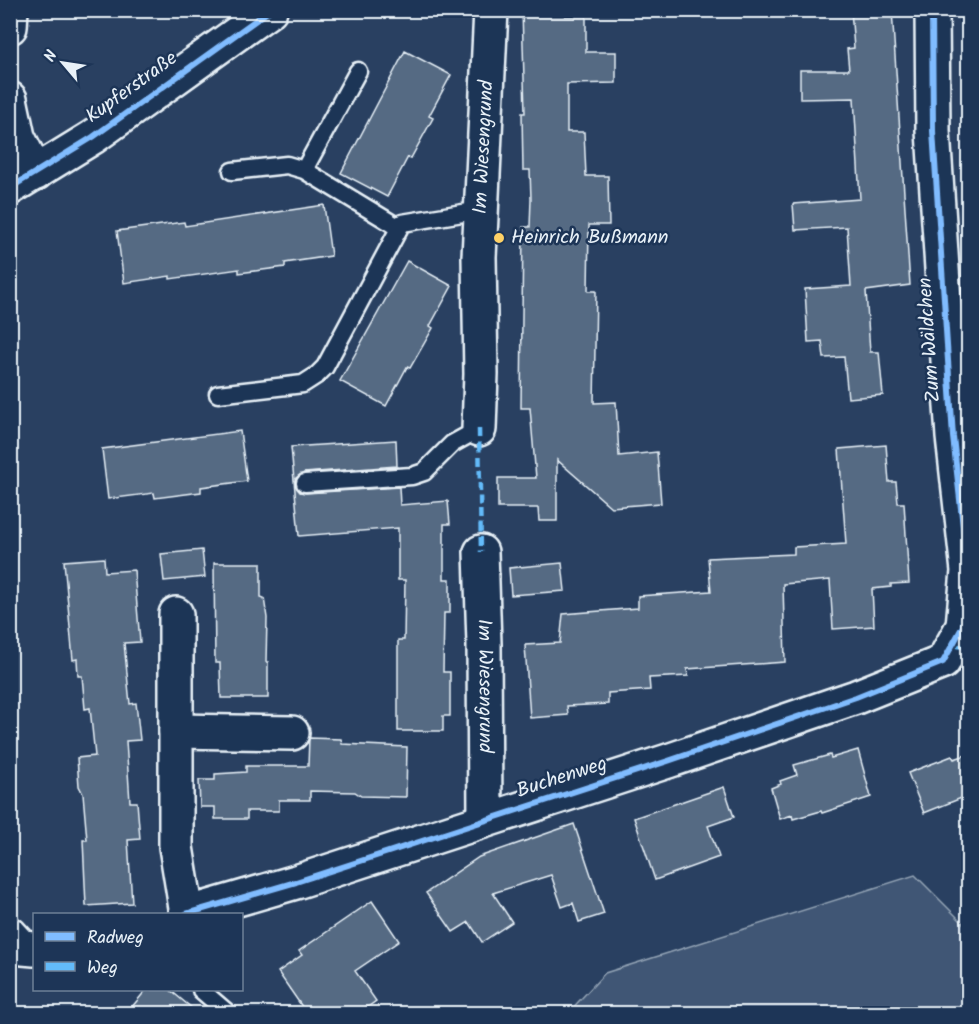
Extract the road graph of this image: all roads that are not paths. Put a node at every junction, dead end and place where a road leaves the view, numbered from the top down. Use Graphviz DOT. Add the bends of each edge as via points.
graph roads {
  1 [pos="11,10"];
  2 [pos="270,10"];
  3 [pos="491,10"];
  4 [pos="932,10"];
  5 [pos="10,27"];
  6 [pos="358,71"];
  7 [pos="10,99"];
  8 [pos="304,170"];
  9 [pos="232,171"];
  10 [pos="23,181"];
  11 [pos="481,210"];
  12 [pos="398,227"];
  13 [pos="218,394"];
  14 [pos="479,429"];
  15 [pos="305,483"];
  16 [pos="481,552"];
  17 [pos="176,614"];
  18 [pos="944,662"];
  19 [pos="176,731"];
  20 [pos="292,732"];
  21 [pos="485,820"];
  22 [pos="187,913"];
  23 [pos="190,913"];
  24 [pos="10,934"];
  25 [pos="33,949"];
  26 [pos="202,991"];
  27 [pos="229,1014"];
  1 -- 5 [label="street"];
  2 -- 10 [label="street, Kupferstraße" via="93,137"];
  3 -- 11 [label="street, Im Wiesengrund"];
  4 -- 18 [label="street, Zum Wäldchen" via="933,131 953,437 968,571 963,626"];
  6 -- 8 [label="lane"];
  7 -- 10 [label="street"];
  8 -- 9 [label="lane" via="287,165"];
  8 -- 12 [label="lane"];
  11 -- 12 [label="lane" via="407,221"];
  11 -- 14 [label="street, Im Wiesengrund"];
  12 -- 13 [label="lane" via="325,367 317,375 303,384"];
  14 -- 15 [label="lane" via="452,444 424,472 412,476"];
  16 -- 21 [label="street, Im Wiesengrund"];
  17 -- 19 [label="street, Buchenweg"];
  18 -- 21 [label="street, Buchenweg" via="856,698"];
  19 -- 20 [label="street"];
  19 -- 22 [label="street, Buchenweg" via="176,847"];
  21 -- 23 [label="street, Buchenweg"];
  24 -- 25 [label="street" via="23,948"];
  26 -- 27 [label="lane"];
}
